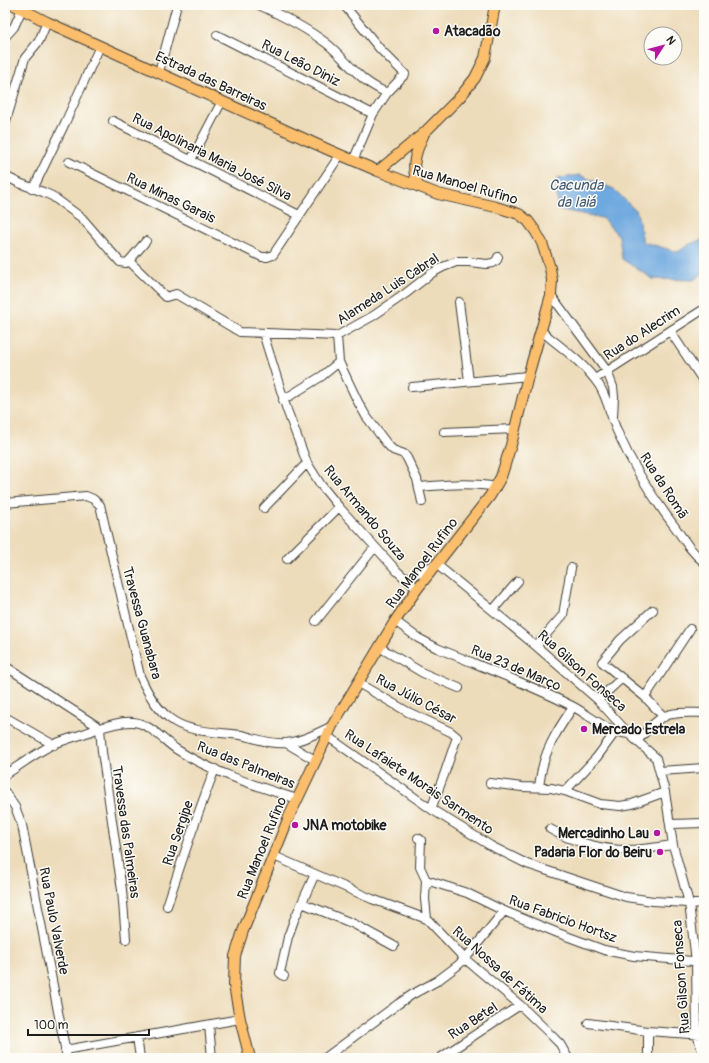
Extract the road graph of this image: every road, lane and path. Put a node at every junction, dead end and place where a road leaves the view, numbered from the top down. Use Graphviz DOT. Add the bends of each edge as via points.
graph roads {
  1 [pos="177,5"];
  2 [pos="259,5"];
  3 [pos="344,5"];
  4 [pos="495,5"];
  5 [pos="18,7"];
  6 [pos="47,22"];
  7 [pos="217,35"];
  8 [pos="5,37"];
  9 [pos="100,46"];
  10 [pos="159,72"];
  11 [pos="387,93"];
  12 [pos="222,101"];
  13 [pos="373,114"];
  14 [pos="113,121"];
  15 [pos="5,124"];
  16 [pos="425,132"];
  17 [pos="340,155"];
  18 [pos="191,160"];
  19 [pos="353,160"];
  20 [pos="69,162"];
  21 [pos="378,171"];
  22 [pos="5,176"];
  23 [pos="397,179"];
  24 [pos="419,187"];
  25 [pos="33,189"];
  26 [pos="299,216"];
  27 [pos="146,241"];
  28 [pos="498,257"];
  29 [pos="129,261"];
  30 [pos="551,295"];
  31 [pos="459,302"];
  32 [pos="704,309"];
  33 [pos="541,331"];
  34 [pos="670,331"];
  35 [pos="263,333"];
  36 [pos="337,336"];
  37 [pos="339,362"];
  38 [pos="607,371"];
  39 [pos="528,376"];
  40 [pos="595,379"];
  41 [pos="469,381"];
  42 [pos="704,382"];
  43 [pos="412,387"];
  44 [pos="283,400"];
  45 [pos="612,418"];
  46 [pos="515,429"];
  47 [pos="444,432"];
  48 [pos="306,463"];
  49 [pos="419,486"];
  50 [pos="496,487"];
  51 [pos="422,502"];
  52 [pos="5,503"];
  53 [pos="339,507"];
  54 [pos="264,508"];
  55 [pos="375,546"];
  56 [pos="286,559"];
  57 [pos="704,562"];
  58 [pos="436,564"];
  59 [pos="570,568"];
  60 [pos="406,579"];
  61 [pos="518,581"];
  62 [pos="417,589"];
  63 [pos="493,610"];
  64 [pos="653,610"];
  65 [pos="316,621"];
  66 [pos="395,622"];
  67 [pos="690,629"];
  68 [pos="536,646"];
  69 [pos="379,647"];
  70 [pos="5,666"];
  71 [pos="622,678"];
  72 [pos="358,682"];
  73 [pos="458,688"];
  74 [pos="645,697"];
  75 [pos="598,700"];
  76 [pos="573,707"];
  77 [pos="704,713"];
  78 [pos="5,717"];
  79 [pos="664,717"];
  80 [pos="332,726"];
  81 [pos="100,728"];
  82 [pos="616,731"];
  83 [pos="629,734"];
  84 [pos="327,736"];
  85 [pos="637,741"];
  86 [pos="286,743"];
  87 [pos="54,745"];
  88 [pos="315,760"];
  89 [pos="704,768"];
  90 [pos="215,769"];
  91 [pos="660,770"];
  92 [pos="5,775"];
  93 [pos="490,784"];
  94 [pos="539,787"];
  95 [pos="566,791"];
  96 [pos="5,792"];
  97 [pos="665,792"];
  98 [pos="296,799"];
  99 [pos="431,808"];
  100 [pos="704,823"];
  101 [pos="671,824"];
  102 [pos="550,830"];
  103 [pos="418,838"];
  104 [pos="673,845"];
  105 [pos="274,856"];
  106 [pos="315,874"];
  107 [pos="426,880"];
  108 [pos="302,903"];
  109 [pos="689,903"];
  110 [pos="704,904"];
  111 [pos="168,906"];
  112 [pos="504,911"];
  113 [pos="427,919"];
  114 [pos="126,939"];
  115 [pos="394,946"];
  116 [pos="465,959"];
  117 [pos="700,962"];
  118 [pos="284,976"];
  119 [pos="520,1005"];
  120 [pos="240,1019"];
  121 [pos="588,1023"];
  122 [pos="209,1025"];
  123 [pos="648,1031"];
  124 [pos="701,1034"];
  125 [pos="137,1037"];
  126 [pos="246,1044"];
  127 [pos="66,1054"];
  128 [pos="140,1058"];
  129 [pos="212,1058"];
  130 [pos="246,1058"];
  131 [pos="250,1058"];
  132 [pos="325,1058"];
  133 [pos="440,1058"];
  134 [pos="568,1058"];
  135 [pos="648,1058"];
  136 [pos="704,1058"];
  1 -- 10 [label="street"];
  2 -- 11 [label="street" via="306,28 358,74"];
  3 -- 11 [label="street" via="380,49 404,73"];
  4 -- 16 [label="main road" via="488,50 482,67 460,97"];
  5 -- 6 [label="main road, Estrada das Barreiras"];
  5 -- 8 [label="street" via="14,27"];
  6 -- 9 [label="main road, Estrada das Barreiras"];
  6 -- 15 [label="street" via="39,41 25,58"];
  7 -- 13 [label="street, Rua Leão Diniz"];
  9 -- 10 [label="main road, Estrada das Barreiras"];
  9 -- 25 [label="street"];
  10 -- 12 [label="main road, Estrada das Barreiras"];
  11 -- 13 [label="street"];
  12 -- 17 [label="main road, Estrada das Barreiras"];
  12 -- 18 [label="street"];
  13 -- 19 [label="street"];
  14 -- 18 [label="street, Rua Apolinaria Maria José Silva"];
  16 -- 21 [label="main road"];
  16 -- 24 [label="main road" via="416,152 413,171"];
  17 -- 19 [label="main road, Estrada das Barreiras"];
  17 -- 26 [label="street"];
  18 -- 26 [label="street, Rua Apolinaria Maria José Silva"];
  19 -- 21 [label="main road, Estrada das Barreiras"];
  20 -- 26 [label="street, Rua Minas Garais" via="262,257 273,255"];
  21 -- 23 [label="main road, Estrada das Barreiras"];
  22 -- 25 [label="street"];
  23 -- 24 [label="main road, Rua Manoel Rufino"];
  24 -- 30 [label="main road, Rua Manoel Rufino" via="443,196 510,211 528,221 546,255 552,280"];
  25 -- 29 [label="street" via="52,196 82,218 120,262"];
  27 -- 29 [label="street"];
  28 -- 36 [label="street, Alameda Luis Cabral" via="493,263 456,262 443,267 373,316"];
  29 -- 35 [label="street, Alameda Luis Cabral" via="166,297 176,294 240,332"];
  30 -- 33 [label="main road, Rua Manoel Rufino"];
  30 -- 38 [label="street, Rua da Romã"];
  31 -- 41 [label="street"];
  32 -- 34 [label="street, Rua do Alecrim"];
  33 -- 39 [label="main road, Rua Manoel Rufino"];
  33 -- 40 [label="street, Rua da Romã"];
  34 -- 38 [label="street, Rua do Alecrim"];
  34 -- 42 [label="street"];
  35 -- 36 [label="street, Alameda Luis Cabral"];
  35 -- 44 [label="street, Rua Armando Souza"];
  36 -- 37 [label="street"];
  37 -- 44 [label="street" via="322,376"];
  37 -- 49 [label="street" via="366,416 390,448 404,454"];
  38 -- 40 [label="street, Rua do Alecrim"];
  38 -- 45 [label="street, Rua da Romã" via="613,387"];
  39 -- 41 [label="street"];
  39 -- 46 [label="main road, Rua Manoel Rufino"];
  40 -- 45 [label="street, Rua da Romã"];
  41 -- 43 [label="street"];
  44 -- 48 [label="street, Rua Armando Souza"];
  45 -- 57 [label="street, Rua da Romã" via="625,449 646,486 692,551"];
  46 -- 47 [label="street"];
  46 -- 50 [label="main road, Rua Manoel Rufino"];
  48 -- 53 [label="street, Rua Armando Souza"];
  48 -- 54 [label="street"];
  49 -- 50 [label="street" via="482,484"];
  49 -- 51 [label="street"];
  50 -- 58 [label="main road, Rua Manoel Rufino"];
  52 -- 86 [label="street, Travessa Guanabara" via="86,496 93,499 100,505 136,663 147,690 164,714 187,728"];
  53 -- 55 [label="street, Rua Armando Souza"];
  53 -- 56 [label="street"];
  55 -- 60 [label="street, Rua Armando Souza"];
  55 -- 65 [label="street"];
  58 -- 60 [label="street"];
  58 -- 62 [label="main road, Rua Manoel Rufino"];
  58 -- 63 [label="street, Rua Gilson Fonseca"];
  59 -- 68 [label="street" via="563,615"];
  60 -- 62 [label="street, Rua Armando Souza"];
  61 -- 63 [label="street"];
  62 -- 66 [label="main road, Rua Manoel Rufino"];
  63 -- 68 [label="street, Rua Gilson Fonseca"];
  64 -- 71 [label="street" via="620,640 602,662"];
  66 -- 69 [label="main road, Rua Manoel Rufino"];
  66 -- 76 [label="street, Rua 23 de Março" via="437,648"];
  67 -- 74 [label="street"];
  68 -- 75 [label="street, Rua Gilson Fonseca"];
  69 -- 72 [label="main road, Rua Manoel Rufino"];
  69 -- 73 [label="street" via="423,673"];
  70 -- 81 [label="street"];
  71 -- 74 [label="street"];
  71 -- 75 [label="street"];
  72 -- 80 [label="main road, Rua Manoel Rufino"];
  72 -- 99 [label="street, Rua Júlio César" via="408,712 456,735"];
  74 -- 79 [label="street"];
  75 -- 83 [label="street, Rua Gilson Fonseca"];
  76 -- 82 [label="street, Rua 23 de Março"];
  76 -- 94 [label="street" via="551,744 543,765"];
  77 -- 79 [label="street"];
  78 -- 87 [label="street"];
  79 -- 85 [label="street"];
  80 -- 84 [label="main road, Rua Manoel Rufino"];
  80 -- 86 [label="street, Travessa Guanabara"];
  81 -- 87 [label="street, Rua das Palmeiras"];
  81 -- 90 [label="street, Rua das Palmeiras" via="126,722 141,724 176,749"];
  81 -- 114 [label="street, Travessa das Palmeiras" via="122,890"];
  82 -- 83 [label="street, Rua 23 de Março"];
  82 -- 95 [label="street" via="597,757"];
  83 -- 85 [label="street, Rua Gilson Fonseca"];
  84 -- 88 [label="main road, Rua Manoel Rufino"];
  84 -- 99 [label="street, Rua Lafaiete Morais Sarmento"];
  85 -- 91 [label="street, Rua Gilson Fonseca" via="656,758"];
  86 -- 88 [label="street, Travessa Guanabara"];
  87 -- 92 [label="street, Rua das Palmeiras"];
  88 -- 98 [label="main road, Rua Manoel Rufino"];
  89 -- 91 [label="street"];
  90 -- 98 [label="street, Rua das Palmeiras"];
  90 -- 111 [label="street, Rua Sergipe" via="187,842"];
  91 -- 97 [label="street, Rua Gilson Fonseca"];
  93 -- 94 [label="street"];
  94 -- 95 [label="street"];
  95 -- 97 [label="street" via="600,804 620,806"];
  96 -- 127 [label="street, Rua Paulo Valverde" via="15,807 22,825"];
  97 -- 101 [label="street, Rua Gilson Fonseca"];
  98 -- 105 [label="main road, Rua Manoel Rufino"];
  99 -- 109 [label="street, Rua Lafaiete Morais Sarmento" via="491,846 527,864 626,897"];
  100 -- 101 [label="street"];
  101 -- 104 [label="street, Rua Gilson Fonseca"];
  102 -- 104 [label="street" via="569,839 616,849 632,850"];
  103 -- 107 [label="street" via="421,840 420,869"];
  104 -- 109 [label="street, Rua Gilson Fonseca"];
  105 -- 106 [label="street, Rua Nossa de Fátima"];
  105 -- 120 [label="main road, Rua Manoel Rufino" via="243,931 236,956 234,985"];
  106 -- 108 [label="street"];
  106 -- 113 [label="street, Rua Nossa de Fátima"];
  107 -- 112 [label="street, Rua Fabricio Hortsz" via="467,894"];
  107 -- 113 [label="street"];
  108 -- 115 [label="street" via="354,924"];
  108 -- 118 [label="street" via="288,937 280,973"];
  109 -- 110 [label="street, Rua Lafaiete Morais Sarmento"];
  109 -- 117 [label="street, Rua Gilson Fonseca"];
  112 -- 116 [label="street"];
  112 -- 117 [label="street, Rua Fabricio Hortsz" via="604,950 634,956"];
  113 -- 116 [label="street, Rua Nossa de Fátima"];
  116 -- 119 [label="street, Rua Nossa de Fátima"];
  116 -- 132 [label="street"];
  117 -- 124 [label="street, Rua Gilson Fonseca"];
  119 -- 133 [label="street, Rua Betel"];
  119 -- 134 [label="street, Rua Nossa de Fátima" via="560,1044"];
  120 -- 122 [label="street"];
  120 -- 126 [label="main road, Rua Manoel Rufino"];
  121 -- 123 [label="street"];
  122 -- 125 [label="street"];
  122 -- 129 [label="street"];
  123 -- 124 [label="street"];
  123 -- 135 [label="street"];
  124 -- 136 [label="street, Rua Gilson Fonseca"];
  125 -- 127 [label="street"];
  125 -- 128 [label="street"];
  126 -- 130 [label="main road, Rua Manoel Rufino"];
  126 -- 131 [label="main road, Rua Manoel Rufino"];
}
